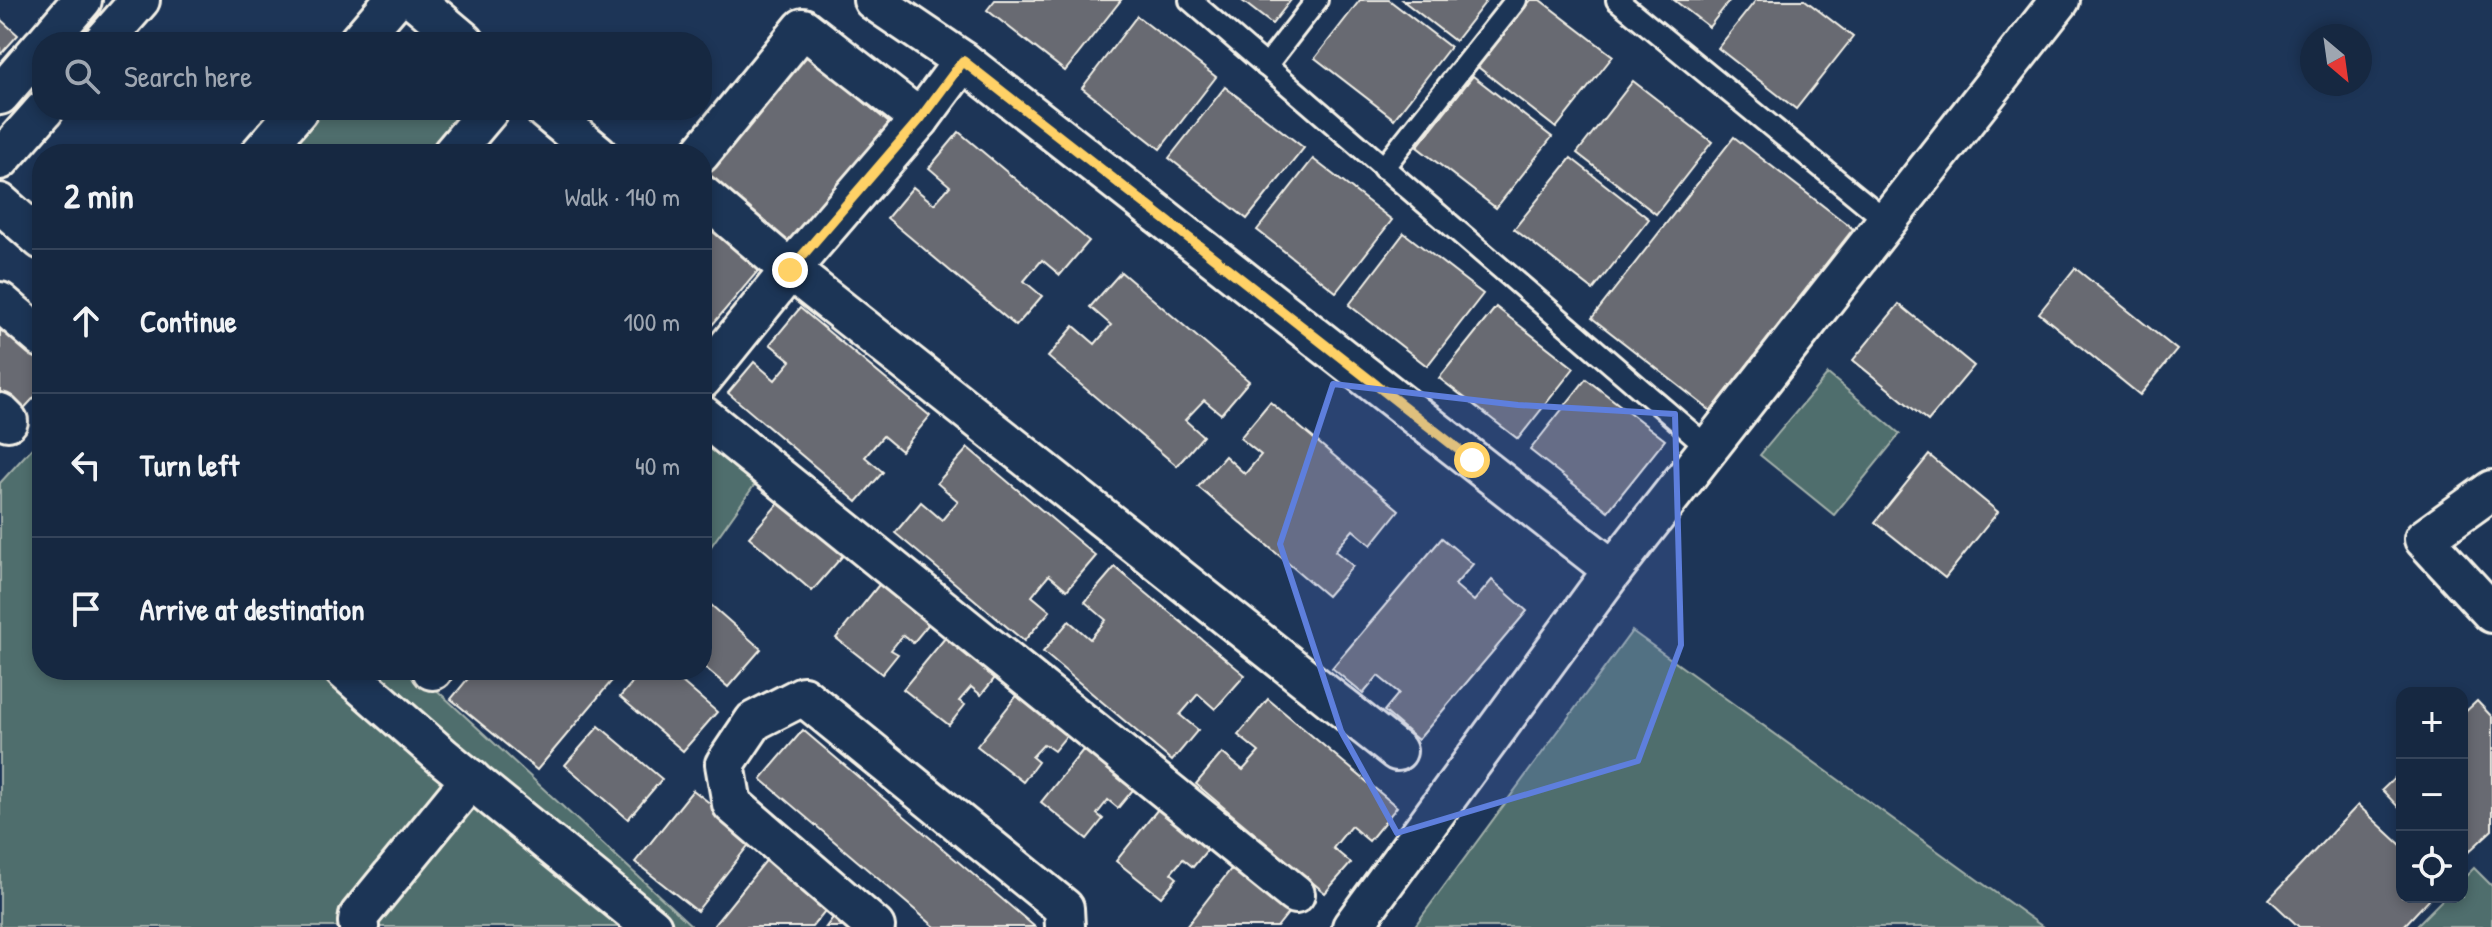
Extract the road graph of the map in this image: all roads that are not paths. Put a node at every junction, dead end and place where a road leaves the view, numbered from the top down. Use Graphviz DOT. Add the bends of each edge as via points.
graph roads {
  1 [pos="82,0"];
  2 [pos="140,0"];
  3 [pos="394,0"];
  4 [pos="415,0"];
  5 [pos="873,0"];
  6 [pos="1190,0"];
  7 [pos="1317,0"];
  8 [pos="1516,0"];
  9 [pos="1617,0"];
  10 [pos="2060,0"];
  11 [pos="54,32"];
  12 [pos="112,32"];
  13 [pos="367,32"];
  14 [pos="453,32"];
  15 [pos="32,58"];
  16 [pos="963,61"];
  17 [pos="1266,66"];
  18 [pos="0,95"];
  19 [pos="920,119"];
  20 [pos="35,120"];
  21 [pos="289,120"];
  22 [pos="481,120"];
  23 [pos="557,120"];
  24 [pos="269,144"];
  25 [pos="460,144"];
  26 [pos="586,144"];
  27 [pos="708,144"];
  28 [pos="0,160"];
  29 [pos="1383,168"];
  30 [pos="0,203"];
  31 [pos="712,204"];
  32 [pos="1887,221"];
  33 [pos="32,231"];
  34 [pos="790,270"];
  35 [pos="0,302"];
  36 [pos="32,329"];
  37 [pos="712,367"];
  38 [pos="712,423"];
  39 [pos="1709,448"];
  40 [pos="2492,490"];
  41 [pos="1613,570"];
  42 [pos="2492,613"];
  43 [pos="356,680"];
  44 [pos="1397,751"];
  45 [pos="471,779"];
  46 [pos="1295,894"];
  47 [pos="359,927"];
  48 [pos="652,927"];
  49 [pos="875,927"];
  50 [pos="1065,927"];
  51 [pos="1352,927"];
  1 -- 11 [label="street"];
  2 -- 12 [label="street"];
  3 -- 13 [label="street"];
  4 -- 14 [label="street"];
  5 -- 16 [label="street"];
  6 -- 17 [label="lane"];
  7 -- 17 [label="lane"];
  8 -- 29 [label="lane"];
  9 -- 32 [label="lane"];
  10 -- 32 [label="street"];
  15 -- 18 [label="street"];
  16 -- 19 [label="street"];
  16 -- 41 [label="street"];
  17 -- 29 [label="lane"];
  19 -- 27 [label="street" via="803,28"];
  19 -- 34 [label="street"];
  20 -- 28 [label="street"];
  21 -- 24 [label="street"];
  22 -- 25 [label="street"];
  23 -- 26 [label="street"];
  29 -- 39 [label="lane"];
  30 -- 33 [label="street"];
  31 -- 34 [label="street"];
  32 -- 39 [label="street"];
  34 -- 37 [label="street"];
  34 -- 44 [label="street"];
  35 -- 36 [label="street"];
  38 -- 46 [label="street"];
  39 -- 41 [label="street"];
  40 -- 42 [label="street" via="2424,539"];
  41 -- 51 [label="street"];
  43 -- 45 [label="street"];
  45 -- 47 [label="street" via="359,916"];
  45 -- 48 [label="street"];
  49 -- 50 [label="street" via="732,804 725,764 754,721 803,696 1064,908"];
}
